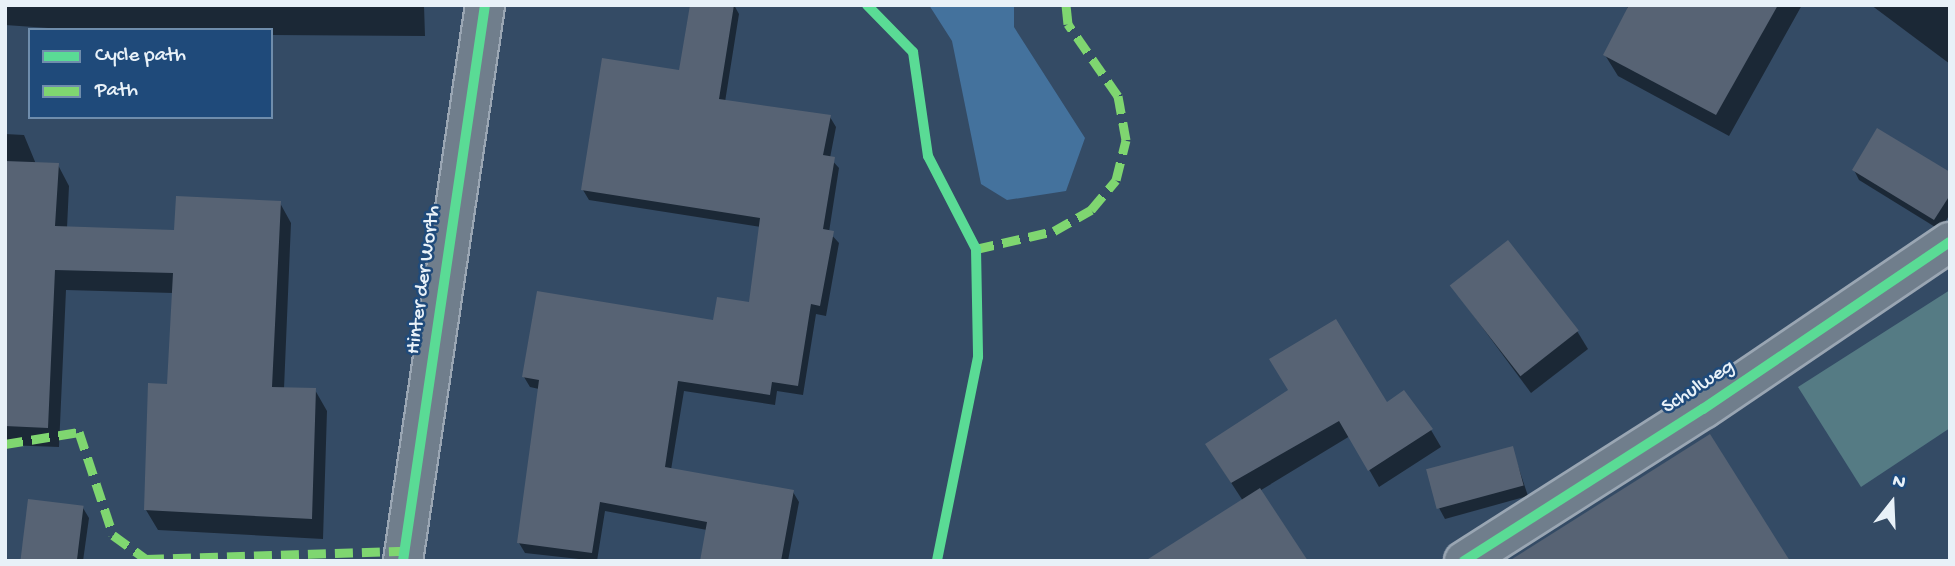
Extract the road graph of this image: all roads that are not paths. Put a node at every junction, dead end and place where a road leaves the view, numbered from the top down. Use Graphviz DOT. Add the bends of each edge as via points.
graph roads {
  1 [pos="485,5"];
  2 [pos="1950,242"];
  3 [pos="403,561"];
  4 [pos="1464,561"];
  1 -- 3 [label="street, Hinter der Worth"];
  2 -- 4 [label="street, Schulweg" via="1725,394"];
}
